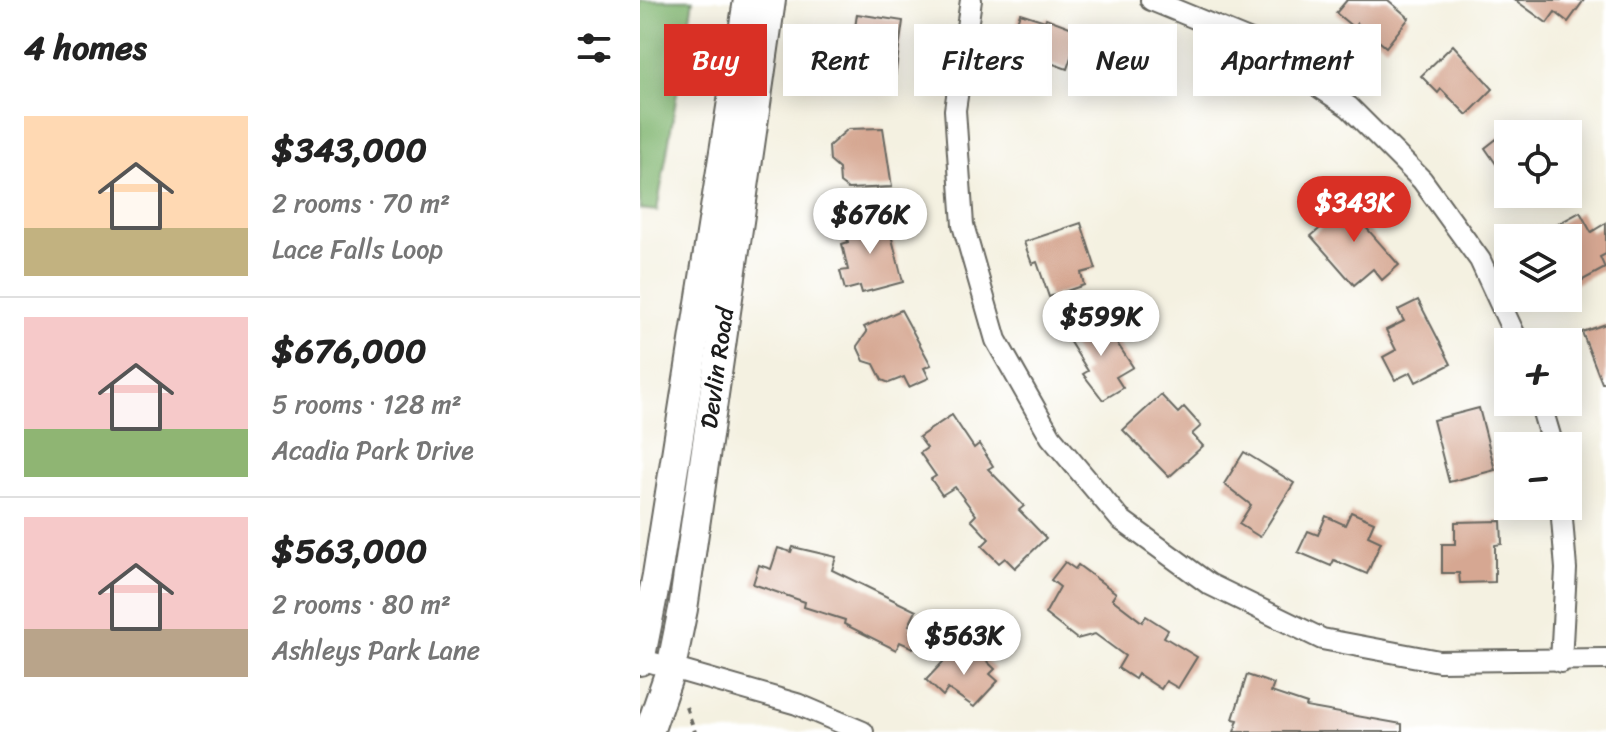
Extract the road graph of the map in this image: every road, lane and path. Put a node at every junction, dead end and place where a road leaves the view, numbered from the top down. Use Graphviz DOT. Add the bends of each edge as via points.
graph roads {
  1 [pos="748,0"];
  2 [pos="771,0"];
  3 [pos="971,0"];
  4 [pos="1151,0"];
  5 [pos="1511,328"];
  6 [pos="1562,520"];
  7 [pos="1606,659"];
  8 [pos="640,660"];
  9 [pos="1561,662"];
  10 [pos="671,668"];
  11 [pos="686,707"];
  12 [pos="649,732"];
  13 [pos="695,732"];
  14 [pos="863,732"];
  1 -- 8 [label="main road, Devlin Road"];
  2 -- 10 [label="main road, Devlin Road"];
  3 -- 9 [label="street" via="955,110 963,225 971,254 996,340 1051,437 1120,519 1209,584 1322,639 1439,661"];
  4 -- 5 [label="street" via="1251,41 1349,107 1422,180 1472,249"];
  6 -- 9 [label="street" via="1566,569"];
  7 -- 9 [label="street"];
  8 -- 10 [label="street"];
  10 -- 12 [label="main road, Devlin Road"];
  10 -- 14 [label="street" via="797,704"];
  11 -- 13 [label="path"];
}
